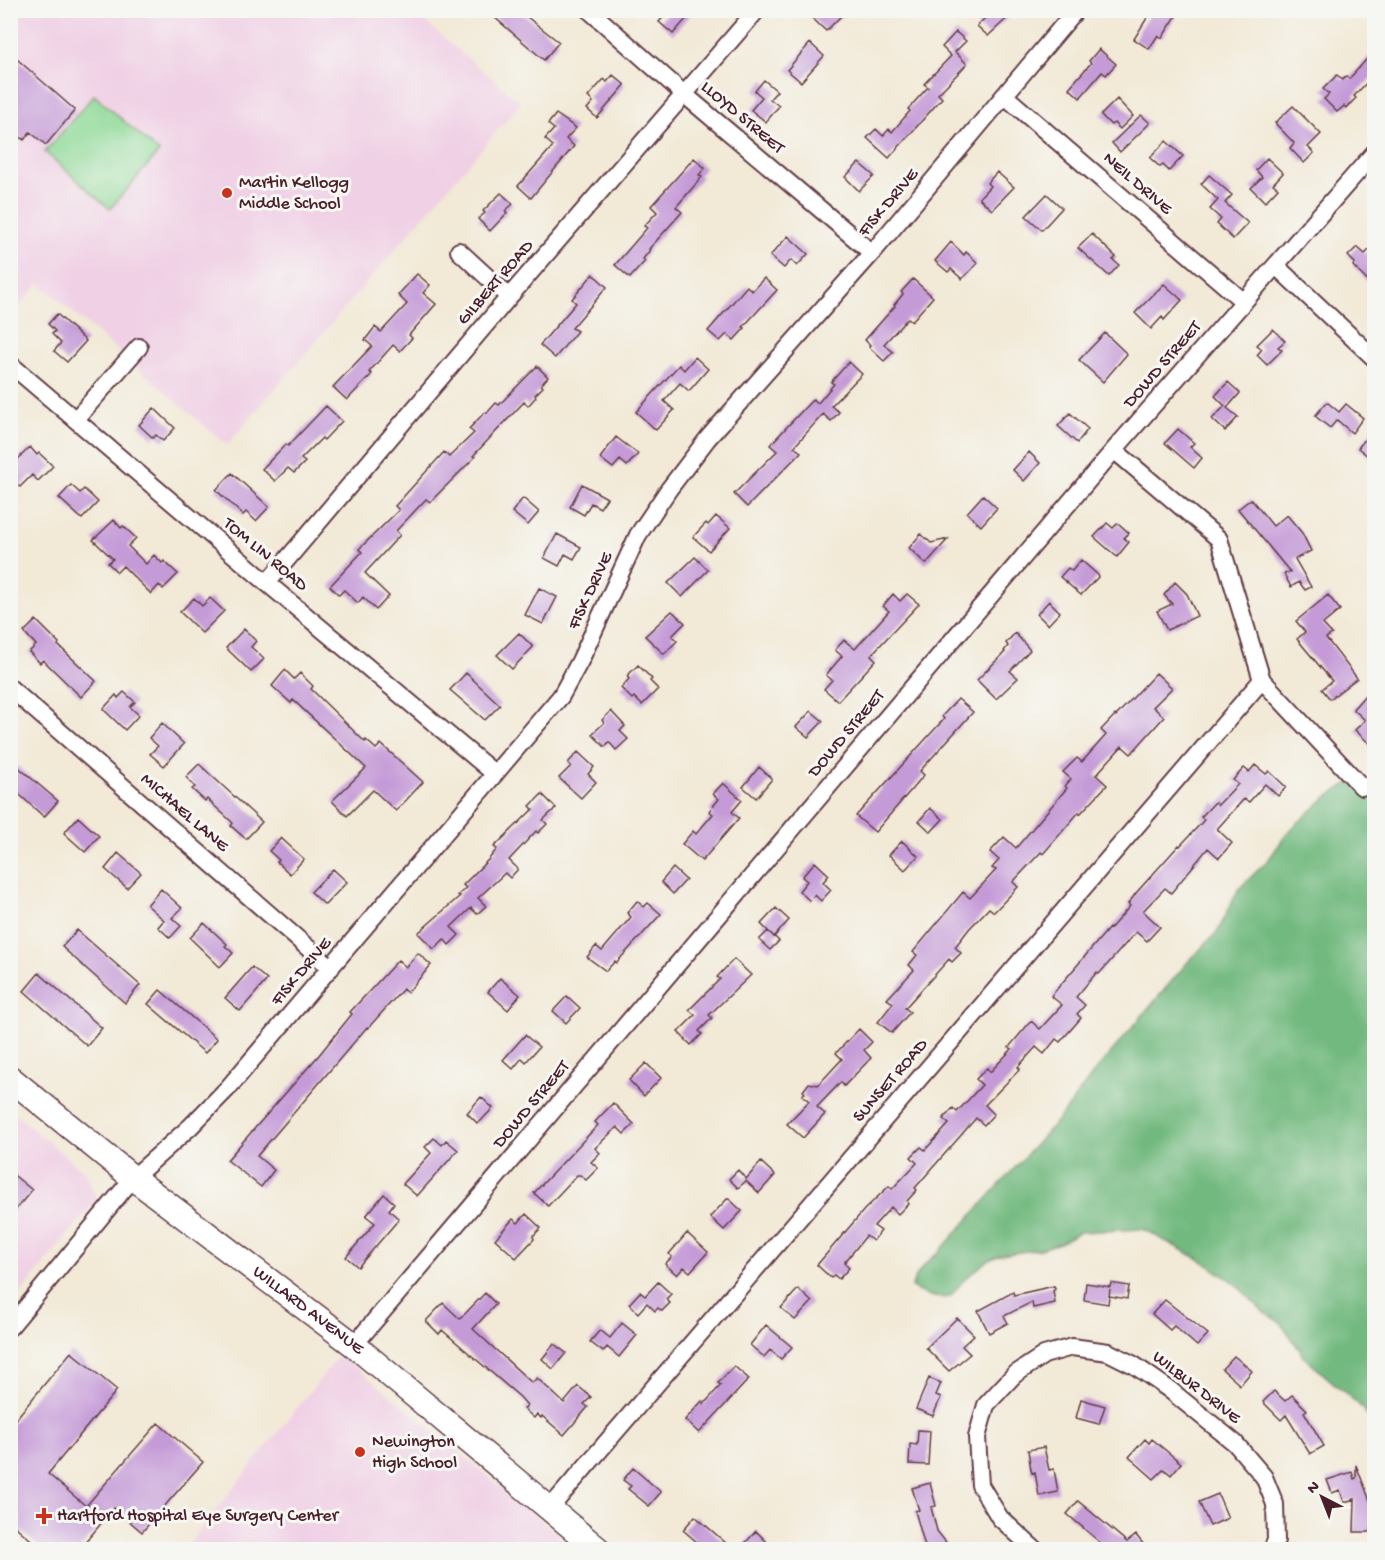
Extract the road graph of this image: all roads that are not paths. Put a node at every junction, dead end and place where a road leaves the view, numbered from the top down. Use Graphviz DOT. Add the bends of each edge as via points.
graph roads {
  1 [pos="589,10"];
  2 [pos="757,10"];
  3 [pos="1076,10"];
  4 [pos="685,95"];
  5 [pos="1005,96"];
  6 [pos="1374,153"];
  7 [pos="459,251"];
  8 [pos="872,253"];
  9 [pos="1276,266"];
  10 [pos="509,297"];
  11 [pos="1244,302"];
  12 [pos="139,347"];
  13 [pos="1374,357"];
  14 [pos="10,363"];
  15 [pos="75,419"];
  16 [pos="1114,450"];
  17 [pos="267,583"];
  18 [pos="1262,680"];
  19 [pos="10,688"];
  20 [pos="495,774"];
  21 [pos="1362,787"];
  22 [pos="331,968"];
  23 [pos="10,1078"];
  24 [pos="133,1178"];
  25 [pos="10,1327"];
  26 [pos="354,1345"];
  27 [pos="550,1508"];
  28 [pos="599,1550"];
  29 [pos="1035,1550"];
  30 [pos="1272,1550"];
  1 -- 4 [label="street, LLOYD STREET"];
  2 -- 4 [label="street, GILBERT ROAD"];
  3 -- 5 [label="street, FISK DRIVE"];
  4 -- 8 [label="street, LLOYD STREET"];
  4 -- 10 [label="street, GILBERT ROAD"];
  5 -- 8 [label="street, FISK DRIVE"];
  5 -- 11 [label="street, NEIL DRIVE"];
  6 -- 9 [label="street, DOWD STREET"];
  7 -- 10 [label="street"];
  8 -- 20 [label="street, FISK DRIVE" via="708,438 669,489 639,535 561,696"];
  9 -- 11 [label="street, DOWD STREET"];
  9 -- 13 [label="street"];
  10 -- 17 [label="street, GILBERT ROAD"];
  11 -- 16 [label="street, DOWD STREET"];
  12 -- 15 [label="street"];
  14 -- 15 [label="street, TOM LIN ROAD"];
  15 -- 17 [label="street, TOM LIN ROAD"];
  16 -- 18 [label="street" via="1219,539"];
  16 -- 26 [label="street, DOWD STREET"];
  17 -- 20 [label="street, TOM LIN ROAD"];
  18 -- 21 [label="street"];
  18 -- 27 [label="street, SUNSET ROAD"];
  19 -- 22 [label="street, MICHAEL LANE"];
  20 -- 22 [label="street, FISK DRIVE"];
  22 -- 24 [label="street, FISK DRIVE" via="228,1088"];
  23 -- 24 [label="main road, WILLARD AVENUE"];
  24 -- 25 [label="street, FISK DRIVE"];
  24 -- 26 [label="main road, WILLARD AVENUE"];
  26 -- 27 [label="main road, WILLARD AVENUE"];
  27 -- 28 [label="main road, WILLARD AVENUE"];
  29 -- 30 [label="street, WILBUR DRIVE" via="1000,1518 980,1485 977,1437 986,1405 1014,1375 1044,1355 1072,1347 1108,1352 1134,1365 1235,1443 1264,1477 1275,1504 1276,1540"];
}
